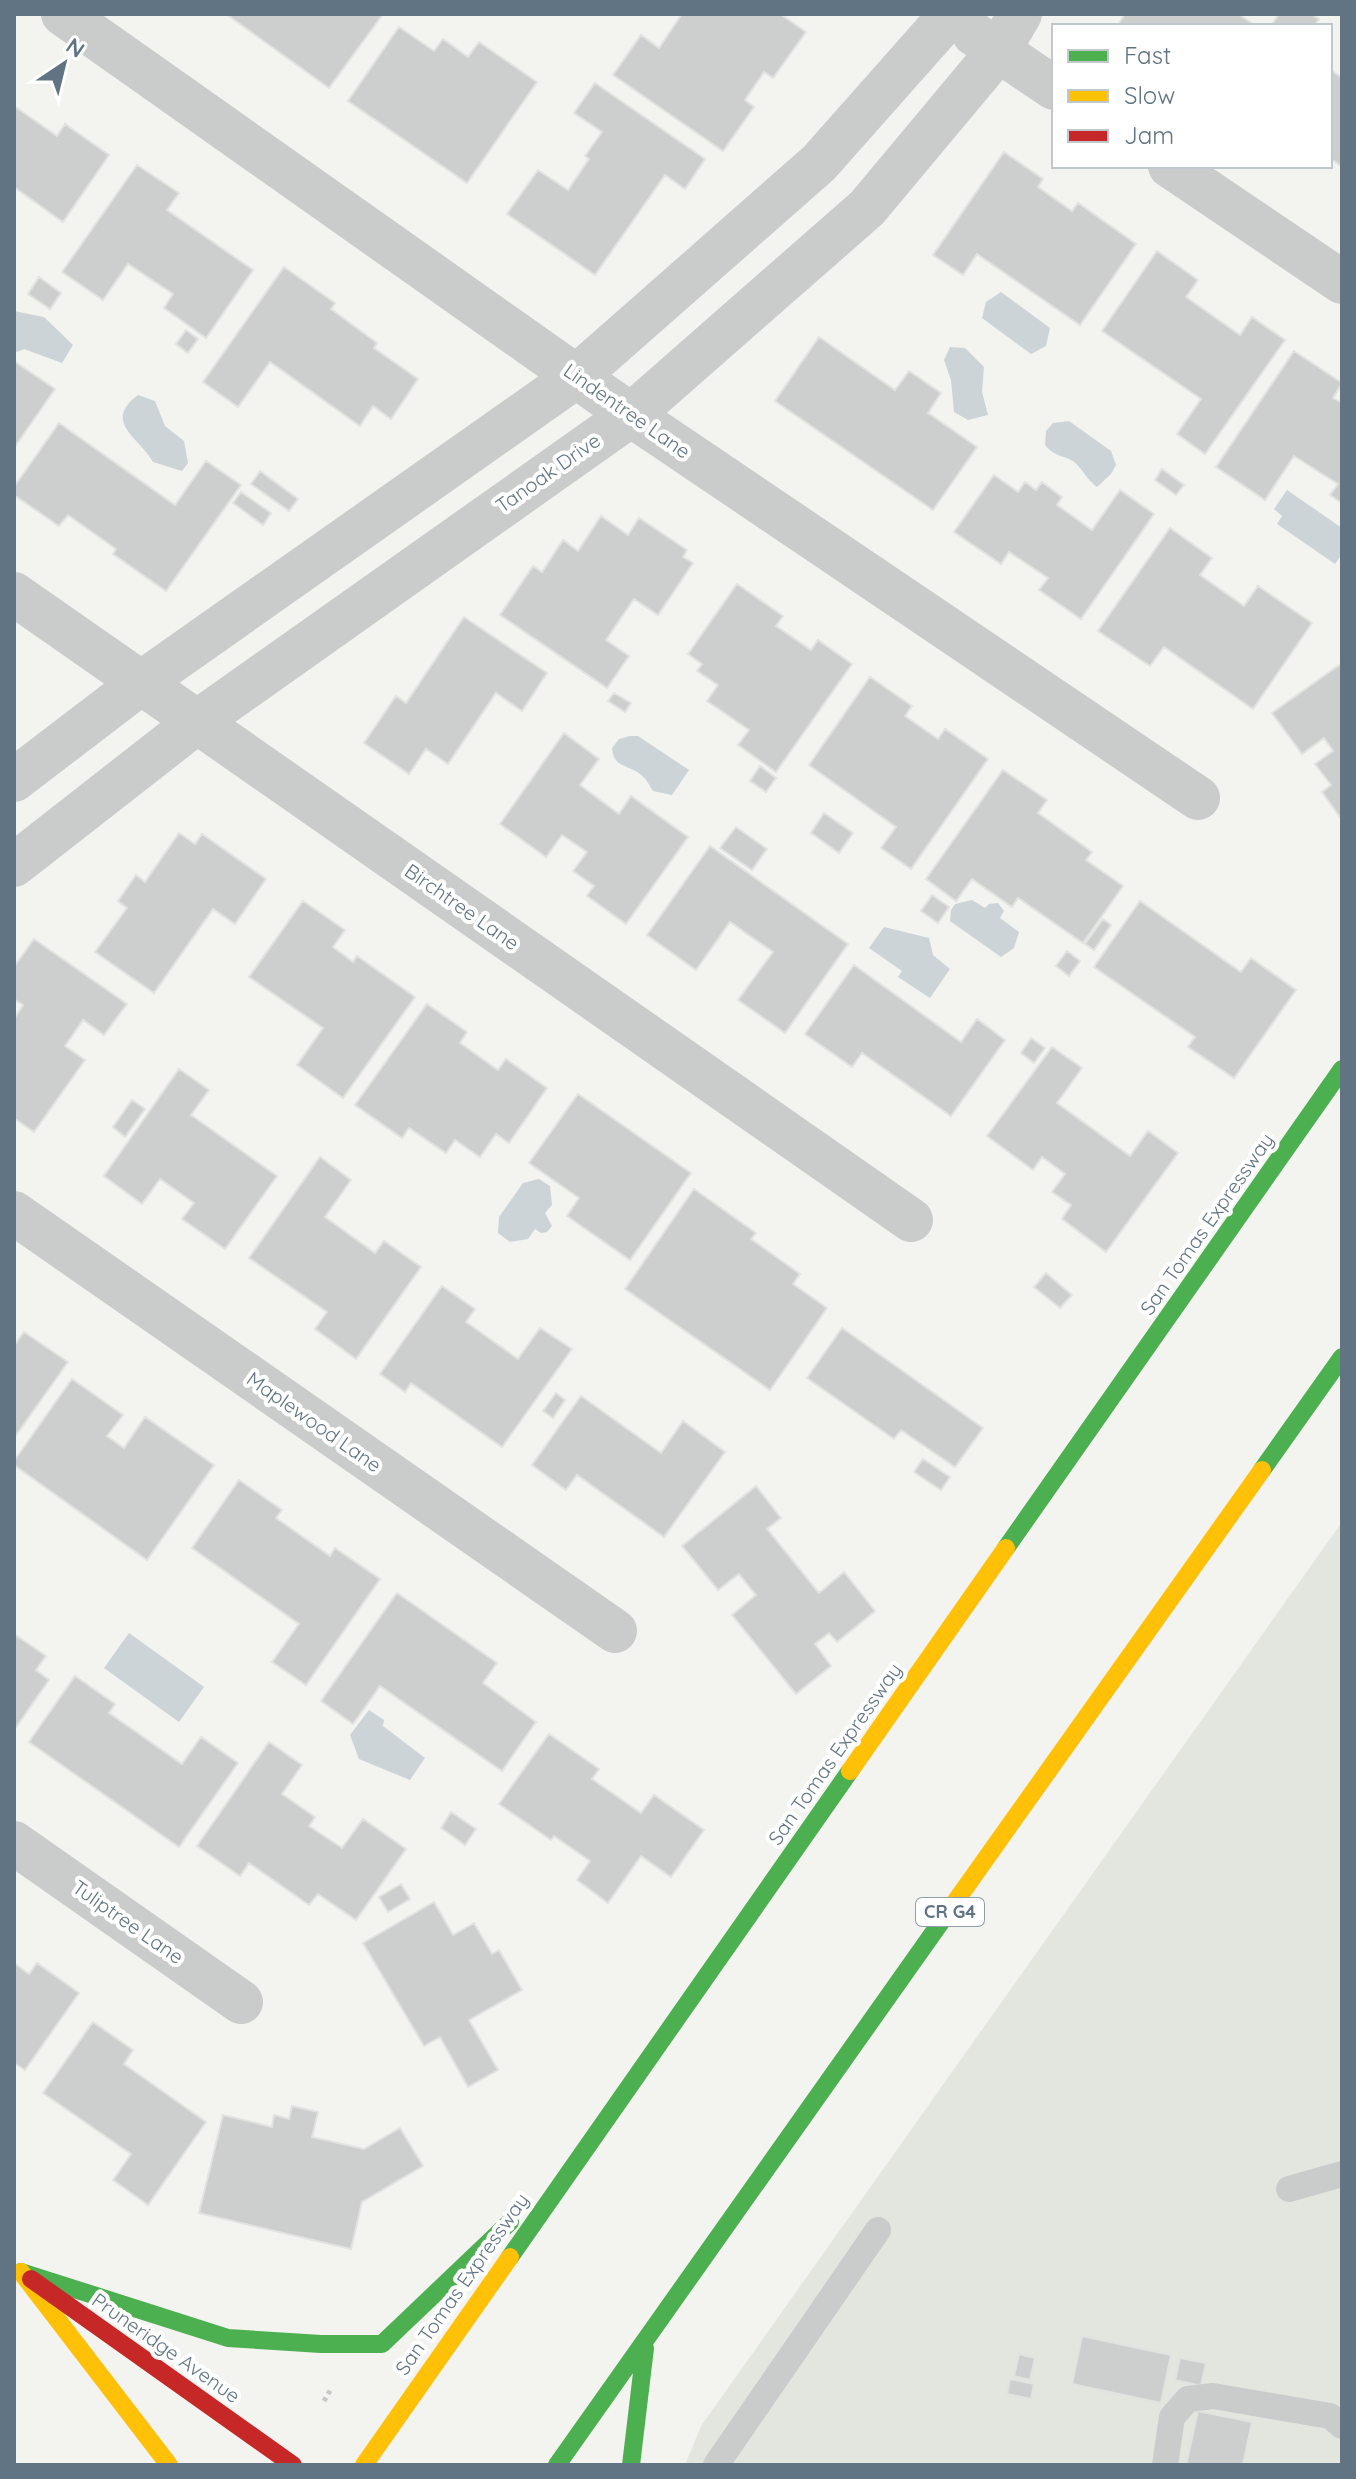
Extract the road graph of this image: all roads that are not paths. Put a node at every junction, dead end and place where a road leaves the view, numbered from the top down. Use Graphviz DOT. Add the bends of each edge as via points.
graph roads {
  1 [pos="63,14"];
  2 [pos="950,15"];
  3 [pos="1010,32"];
  4 [pos="1052,85"];
  5 [pos="1173,168"];
  6 [pos="1342,282"];
  7 [pos="577,376"];
  8 [pos="631,415"];
  9 [pos="14,594"];
  10 [pos="141,683"];
  11 [pos="197,722"];
  12 [pos="14,780"];
  13 [pos="1198,798"];
  14 [pos="14,865"];
  15 [pos="1342,1069"];
  16 [pos="14,1213"];
  17 [pos="911,1220"];
  18 [pos="1342,1357"];
  19 [pos="615,1631"];
  20 [pos="14,1843"];
  21 [pos="241,2002"];
  22 [pos="584,2151"];
  23 [pos="1342,2174"];
  24 [pos="1289,2189"];
  25 [pos="878,2230"];
  26 [pos="18,2269"];
  27 [pos="646,2341"];
  28 [pos="1342,2426"];
  29 [pos="169,2465"];
  30 [pos="293,2465"];
  31 [pos="364,2465"];
  32 [pos="557,2465"];
  33 [pos="631,2465"];
  34 [pos="716,2465"];
  35 [pos="1165,2465"];
  1 -- 7 [label="street, Lindentree Lane"];
  2 -- 3 [label="street"];
  2 -- 7 [label="street" via="819,163"];
  3 -- 4 [label="street"];
  3 -- 8 [label="street, Tanoak Drive" via="867,208"];
  5 -- 6 [label="street"];
  7 -- 8 [label="street, Lindentree Lane"];
  7 -- 10 [label="street"];
  8 -- 11 [label="street, Tanoak Drive"];
  8 -- 13 [label="street, Lindentree Lane"];
  9 -- 10 [label="street, Birchtree Lane"];
  10 -- 11 [label="street, Birchtree Lane"];
  10 -- 12 [label="street"];
  11 -- 14 [label="street, Tanoak Drive"];
  11 -- 17 [label="street, Birchtree Lane"];
  15 -- 22 [label="main road, San Tomas Expressway"];
  16 -- 19 [label="street, Maplewood Lane"];
  18 -- 27 [label="main road, CR G4"];
  20 -- 21 [label="street, Tuliptree Lane"];
  22 -- 26 [label="main road" via="382,2344 228,2338"];
  22 -- 31 [label="main road, San Tomas Expressway"];
  23 -- 24 [label="lane"];
  25 -- 34 [label="lane"];
  26 -- 29 [label="main road"];
  26 -- 30 [label="main road, Pruneridge Avenue"];
  27 -- 32 [label="main road, CR G4"];
  27 -- 33 [label="main road"];
  28 -- 35 [label="lane" via="1330,2416 1213,2396 1188,2399 1172,2417"];
}
